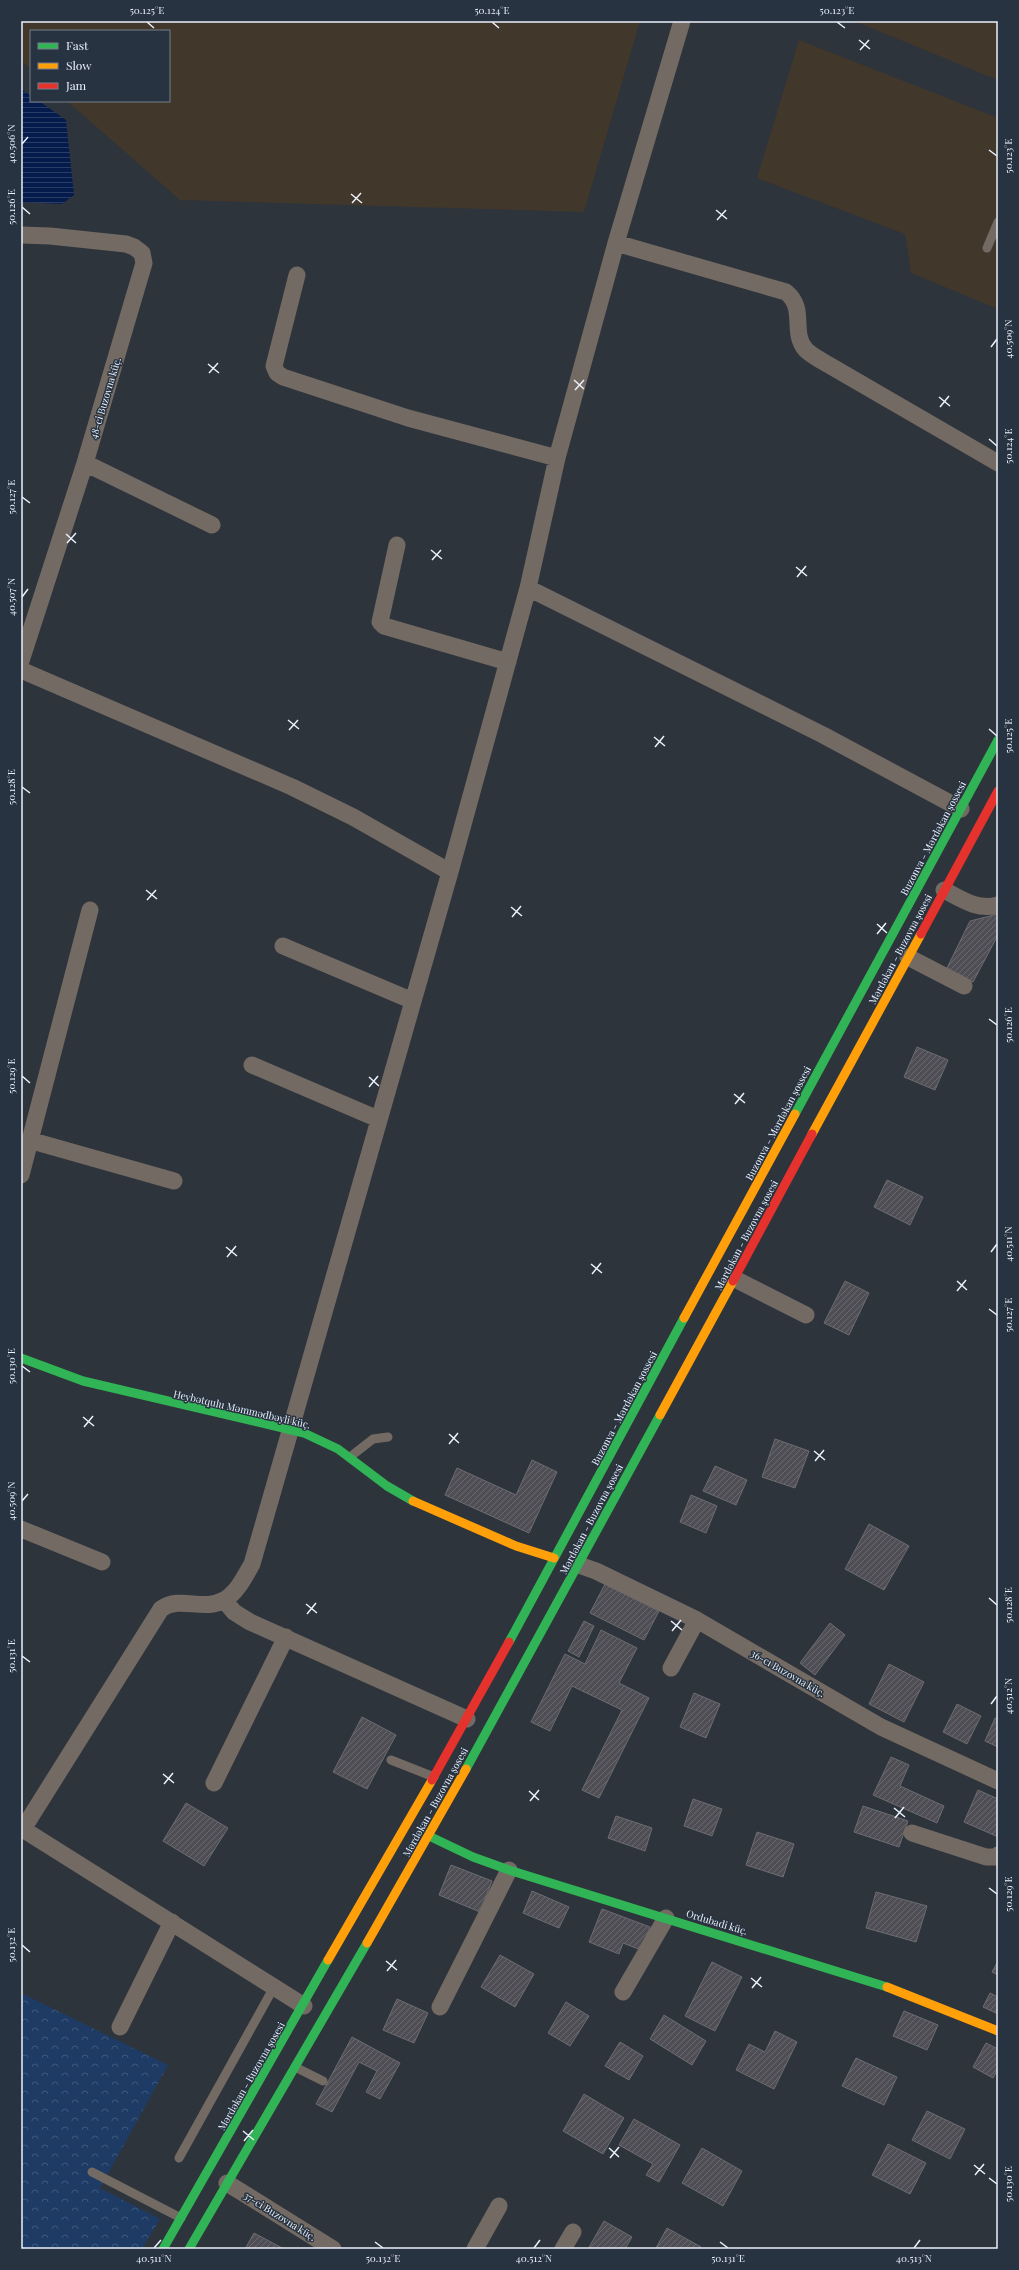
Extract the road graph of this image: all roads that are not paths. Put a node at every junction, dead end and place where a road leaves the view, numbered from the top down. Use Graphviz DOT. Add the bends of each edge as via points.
graph roads {
  1 [pos="682,21"];
  2 [pos="998,222"];
  3 [pos="21,235"];
  4 [pos="616,243"];
  5 [pos="987,248"];
  6 [pos="297,276"];
  7 [pos="557,458"];
  8 [pos="85,463"];
  9 [pos="998,463"];
  10 [pos="212,525"];
  11 [pos="397,545"];
  12 [pos="528,588"];
  13 [pos="21,661"];
  14 [pos="508,662"];
  15 [pos="21,670"];
  16 [pos="998,740"];
  17 [pos="998,791"];
  18 [pos="961,809"];
  19 [pos="450,872"];
  20 [pos="944,890"];
  21 [pos="998,905"];
  22 [pos="90,910"];
  23 [pos="283,946"];
  24 [pos="908,957"];
  25 [pos="964,986"];
  26 [pos="413,1001"];
  27 [pos="252,1065"];
  28 [pos="378,1119"];
  29 [pos="29,1140"];
  30 [pos="21,1175"];
  31 [pos="174,1181"];
  32 [pos="735,1279"];
  33 [pos="806,1315"];
  34 [pos="21,1358"];
  35 [pos="290,1429"];
  36 [pos="388,1437"];
  37 [pos="350,1457"];
  38 [pos="21,1529"];
  39 [pos="554,1558"];
  40 [pos="102,1562"];
  41 [pos="579,1565"];
  42 [pos="224,1600"];
  43 [pos="697,1620"];
  44 [pos="286,1637"];
  45 [pos="671,1668"];
  46 [pos="467,1718"];
  47 [pos="391,1760"];
  48 [pos="434,1777"];
  49 [pos="998,1781"];
  50 [pos="214,1783"];
  51 [pos="22,1829"];
  52 [pos="912,1833"];
  53 [pos="429,1836"];
  54 [pos="998,1855"];
  55 [pos="509,1870"];
  56 [pos="666,1918"];
  57 [pos="172,1922"];
  58 [pos="274,1987"];
  59 [pos="623,1992"];
  60 [pos="304,2006"];
  61 [pos="440,2006"];
  62 [pos="120,2026"];
  63 [pos="998,2031"];
  64 [pos="295,2067"];
  65 [pos="323,2082"];
  66 [pos="178,2158"];
  67 [pos="92,2172"];
  68 [pos="227,2183"];
  69 [pos="500,2206"];
  70 [pos="182,2218"];
  71 [pos="573,2232"];
  72 [pos="163,2249"];
  73 [pos="189,2249"];
  74 [pos="333,2249"];
  75 [pos="475,2249"];
  76 [pos="563,2249"];
  1 -- 4 [label="street"];
  2 -- 5 [label="lane"];
  3 -- 8 [label="street, 48-ci Buzovna küç." via="126,244 142,253 144,263 141,277"];
  4 -- 7 [label="street"];
  4 -- 9 [label="street" via="786,292 794,298 798,307 801,340 806,350"];
  6 -- 7 [label="street" via="274,366 283,377 408,418"];
  7 -- 12 [label="street"];
  8 -- 10 [label="street"];
  8 -- 13 [label="street, 48-ci Buzovna küç."];
  11 -- 14 [label="street" via="380,622 391,630"];
  12 -- 14 [label="street"];
  12 -- 18 [label="street" via="822,735"];
  14 -- 19 [label="street"];
  15 -- 19 [label="street" via="292,787 353,817"];
  16 -- 18 [label="main road, Buzonva - Mərdəkan şossesi"];
  17 -- 20 [label="main road, Mərdəkan - Buzovna şosesi"];
  18 -- 39 [label="main road, Buzonva - Mərdəkan şossesi"];
  19 -- 26 [label="street"];
  20 -- 21 [label="street" via="982,907"];
  20 -- 24 [label="main road, Mərdəkan - Buzovna şosesi"];
  22 -- 29 [label="street"];
  23 -- 26 [label="street"];
  24 -- 25 [label="street"];
  24 -- 32 [label="main road, Mərdəkan - Buzovna şosesi"];
  26 -- 28 [label="street"];
  27 -- 28 [label="street"];
  28 -- 35 [label="street"];
  29 -- 30 [label="street"];
  29 -- 31 [label="street"];
  32 -- 33 [label="street"];
  32 -- 41 [label="main road, Mərdəkan - Buzovna şosesi"];
  34 -- 35 [label="main road, Heybətqulu Məmmədbəyli küç." via="83,1381"];
  35 -- 37 [label="main road, Heybətqulu Məmmədbəyli küç." via="327,1443"];
  35 -- 42 [label="street" via="252,1564 239,1585"];
  36 -- 37 [label="lane" via="373,1438"];
  37 -- 39 [label="main road, Heybətqulu Məmmədbəyli küç." via="387,1486 422,1506 516,1546"];
  38 -- 40 [label="street"];
  39 -- 41 [label="main road, Heybətqulu Məmmədbəyli küç."];
  39 -- 46 [label="main road, Mərdəkan - Buzovna şosesi"];
  41 -- 43 [label="street, 36-cı Buzovna küç."];
  41 -- 53 [label="main road, Mərdəkan - Buzovna şosesi"];
  42 -- 44 [label="street" via="234,1612"];
  42 -- 51 [label="street" via="200,1605 180,1601 170,1603 161,1609"];
  43 -- 45 [label="street"];
  43 -- 49 [label="street, 36-cı Buzovna küç." via="881,1727"];
  44 -- 46 [label="street"];
  44 -- 50 [label="street"];
  46 -- 48 [label="main road, Mərdəkan - Buzovna şosesi"];
  47 -- 48 [label="lane"];
  48 -- 60 [label="main road, Mərdəkan - Buzovna şosesi"];
  51 -- 57 [label="street"];
  52 -- 54 [label="street" via="986,1857"];
  53 -- 55 [label="main road, Ordubadi küç." via="472,1857"];
  53 -- 64 [label="main road, Mərdəkan - Buzovna şosesi"];
  55 -- 56 [label="main road, Ordubadi küç."];
  55 -- 61 [label="street"];
  56 -- 59 [label="street"];
  56 -- 63 [label="main road, Ordubadi küç." via="884,1986"];
  57 -- 58 [label="street"];
  57 -- 62 [label="street"];
  58 -- 60 [label="street"];
  58 -- 66 [label="lane"];
  60 -- 70 [label="main road, Mərdəkan - Buzovna şosesi"];
  64 -- 65 [label="lane"];
  64 -- 68 [label="main road, Mərdəkan - Buzovna şosesi"];
  67 -- 70 [label="lane"];
  68 -- 73 [label="main road, Mərdəkan - Buzovna şosesi"];
  68 -- 74 [label="street, 37-ci Buzovna küç."];
  69 -- 75 [label="street"];
  70 -- 72 [label="main road, Mərdəkan - Buzovna şosesi"];
  71 -- 76 [label="street"];
}
